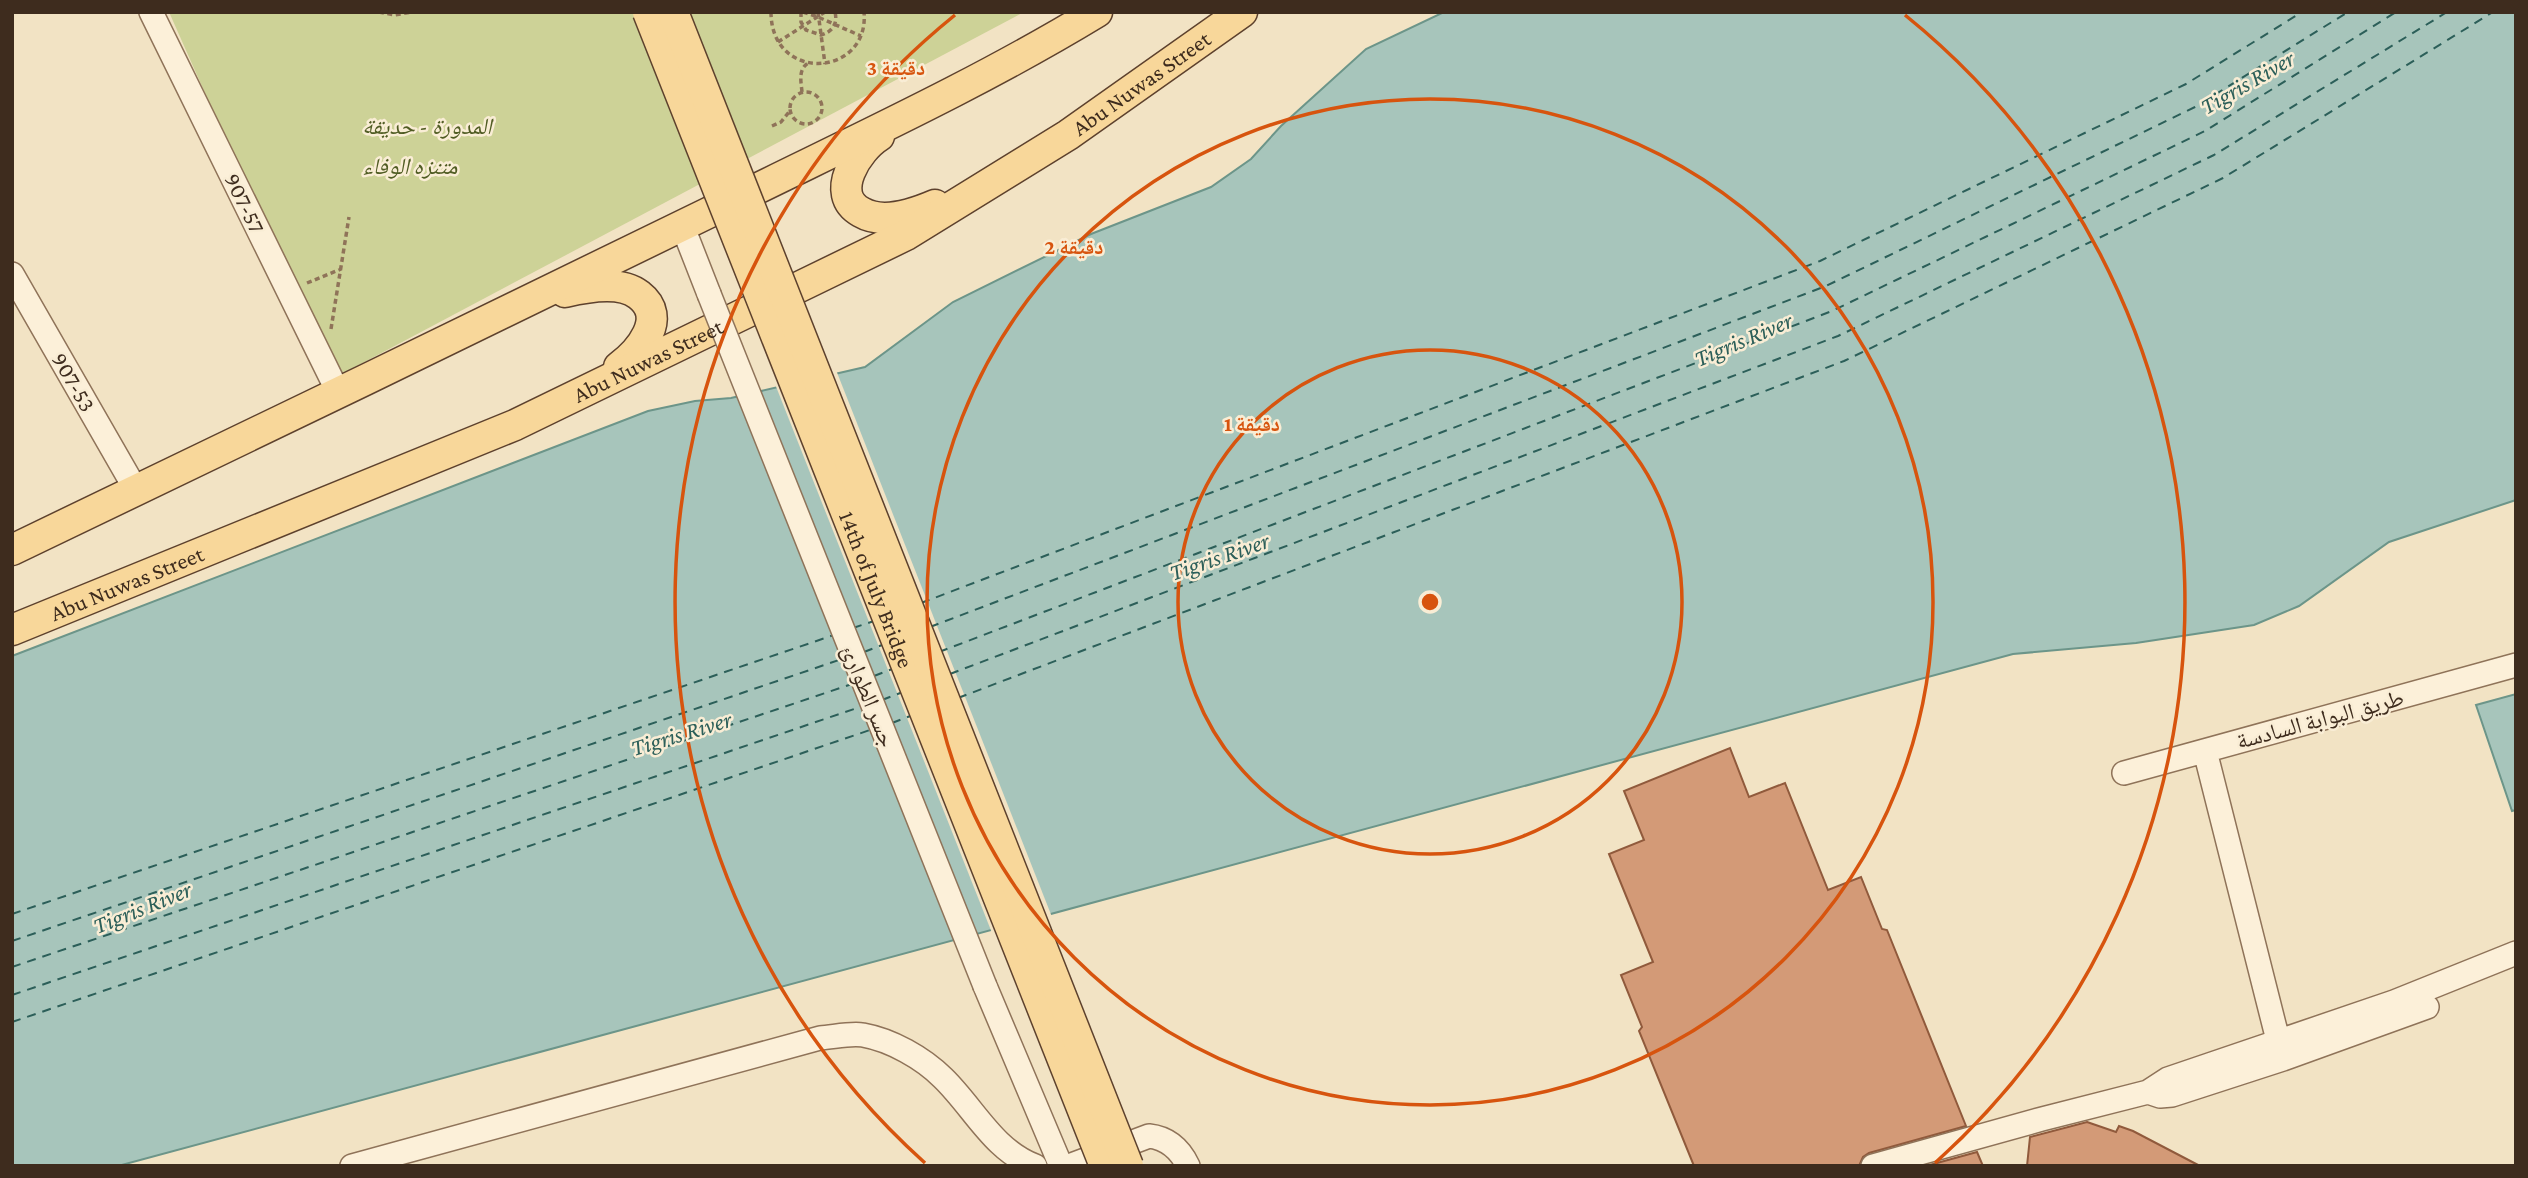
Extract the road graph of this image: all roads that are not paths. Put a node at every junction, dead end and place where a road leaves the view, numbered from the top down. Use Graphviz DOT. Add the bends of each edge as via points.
graph roads {
  1 [pos="151,12"];
  2 [pos="648,12"];
  3 [pos="673,12"];
  4 [pos="1097,12"];
  5 [pos="1242,12"];
  6 [pos="958,90"];
  7 [pos="1068,135"];
  8 [pos="682,225"];
  9 [pos="12,274"];
  10 [pos="449,340"];
  11 [pos="339,394"];
  12 [pos="514,425"];
  13 [pos="136,491"];
  14 [pos="12,550"];
  15 [pos="12,630"];
  16 [pos="2516,665"];
  17 [pos="2204,751"];
  18 [pos="2124,773"];
  19 [pos="2516,953"];
  20 [pos="2516,969"];
  21 [pos="2281,1051"];
  22 [pos="352,1166"];
  23 [pos="1035,1166"];
  24 [pos="1061,1166"];
  25 [pos="1069,1166"];
  26 [pos="1105,1166"];
  27 [pos="1128,1166"];
  28 [pos="1188,1166"];
  29 [pos="1873,1166"];
  1 -- 11 [label="street, 907-57"];
  2 -- 26 [label="main road, 14th of July Bridge, bridge"];
  3 -- 27 [label="main road, 14th of July Bridge, bridge"];
  4 -- 6 [label="main road"];
  5 -- 7 [label="main road, Abu Nuwas Street"];
  6 -- 7 [label="main road" via="868,143 845,184 849,200 860,212 880,217 911,215 976,186"];
  6 -- 8 [label="main road"];
  7 -- 12 [label="main road, Abu Nuwas Street" via="906,235"];
  8 -- 10 [label="main road"];
  8 -- 24 [label="street, جسر الطوارئ, bridge"];
  9 -- 13 [label="street, 907-53"];
  10 -- 11 [label="main road"];
  10 -- 12 [label="main road" via="556,294 593,286 639,295 652,321 634,355"];
  11 -- 13 [label="main road"];
  12 -- 15 [label="main road, Abu Nuwas Street"];
  13 -- 14 [label="main road"];
  16 -- 17 [label="street, طريق البوابة السادسة"];
  17 -- 18 [label="street, طريق البوابة السادسة"];
  17 -- 21 [label="street"];
  19 -- 21 [label="street"];
  20 -- 21 [label="street" via="2395,1019"];
  21 -- 29 [label="street" via="2166,1097 2148,1092"];
  22 -- 23 [label="street" via="820,1038 861,1034 894,1044 942,1077 991,1135 1020,1160"];
  25 -- 28 [label="street" via="1149,1136 1172,1145"];
}
